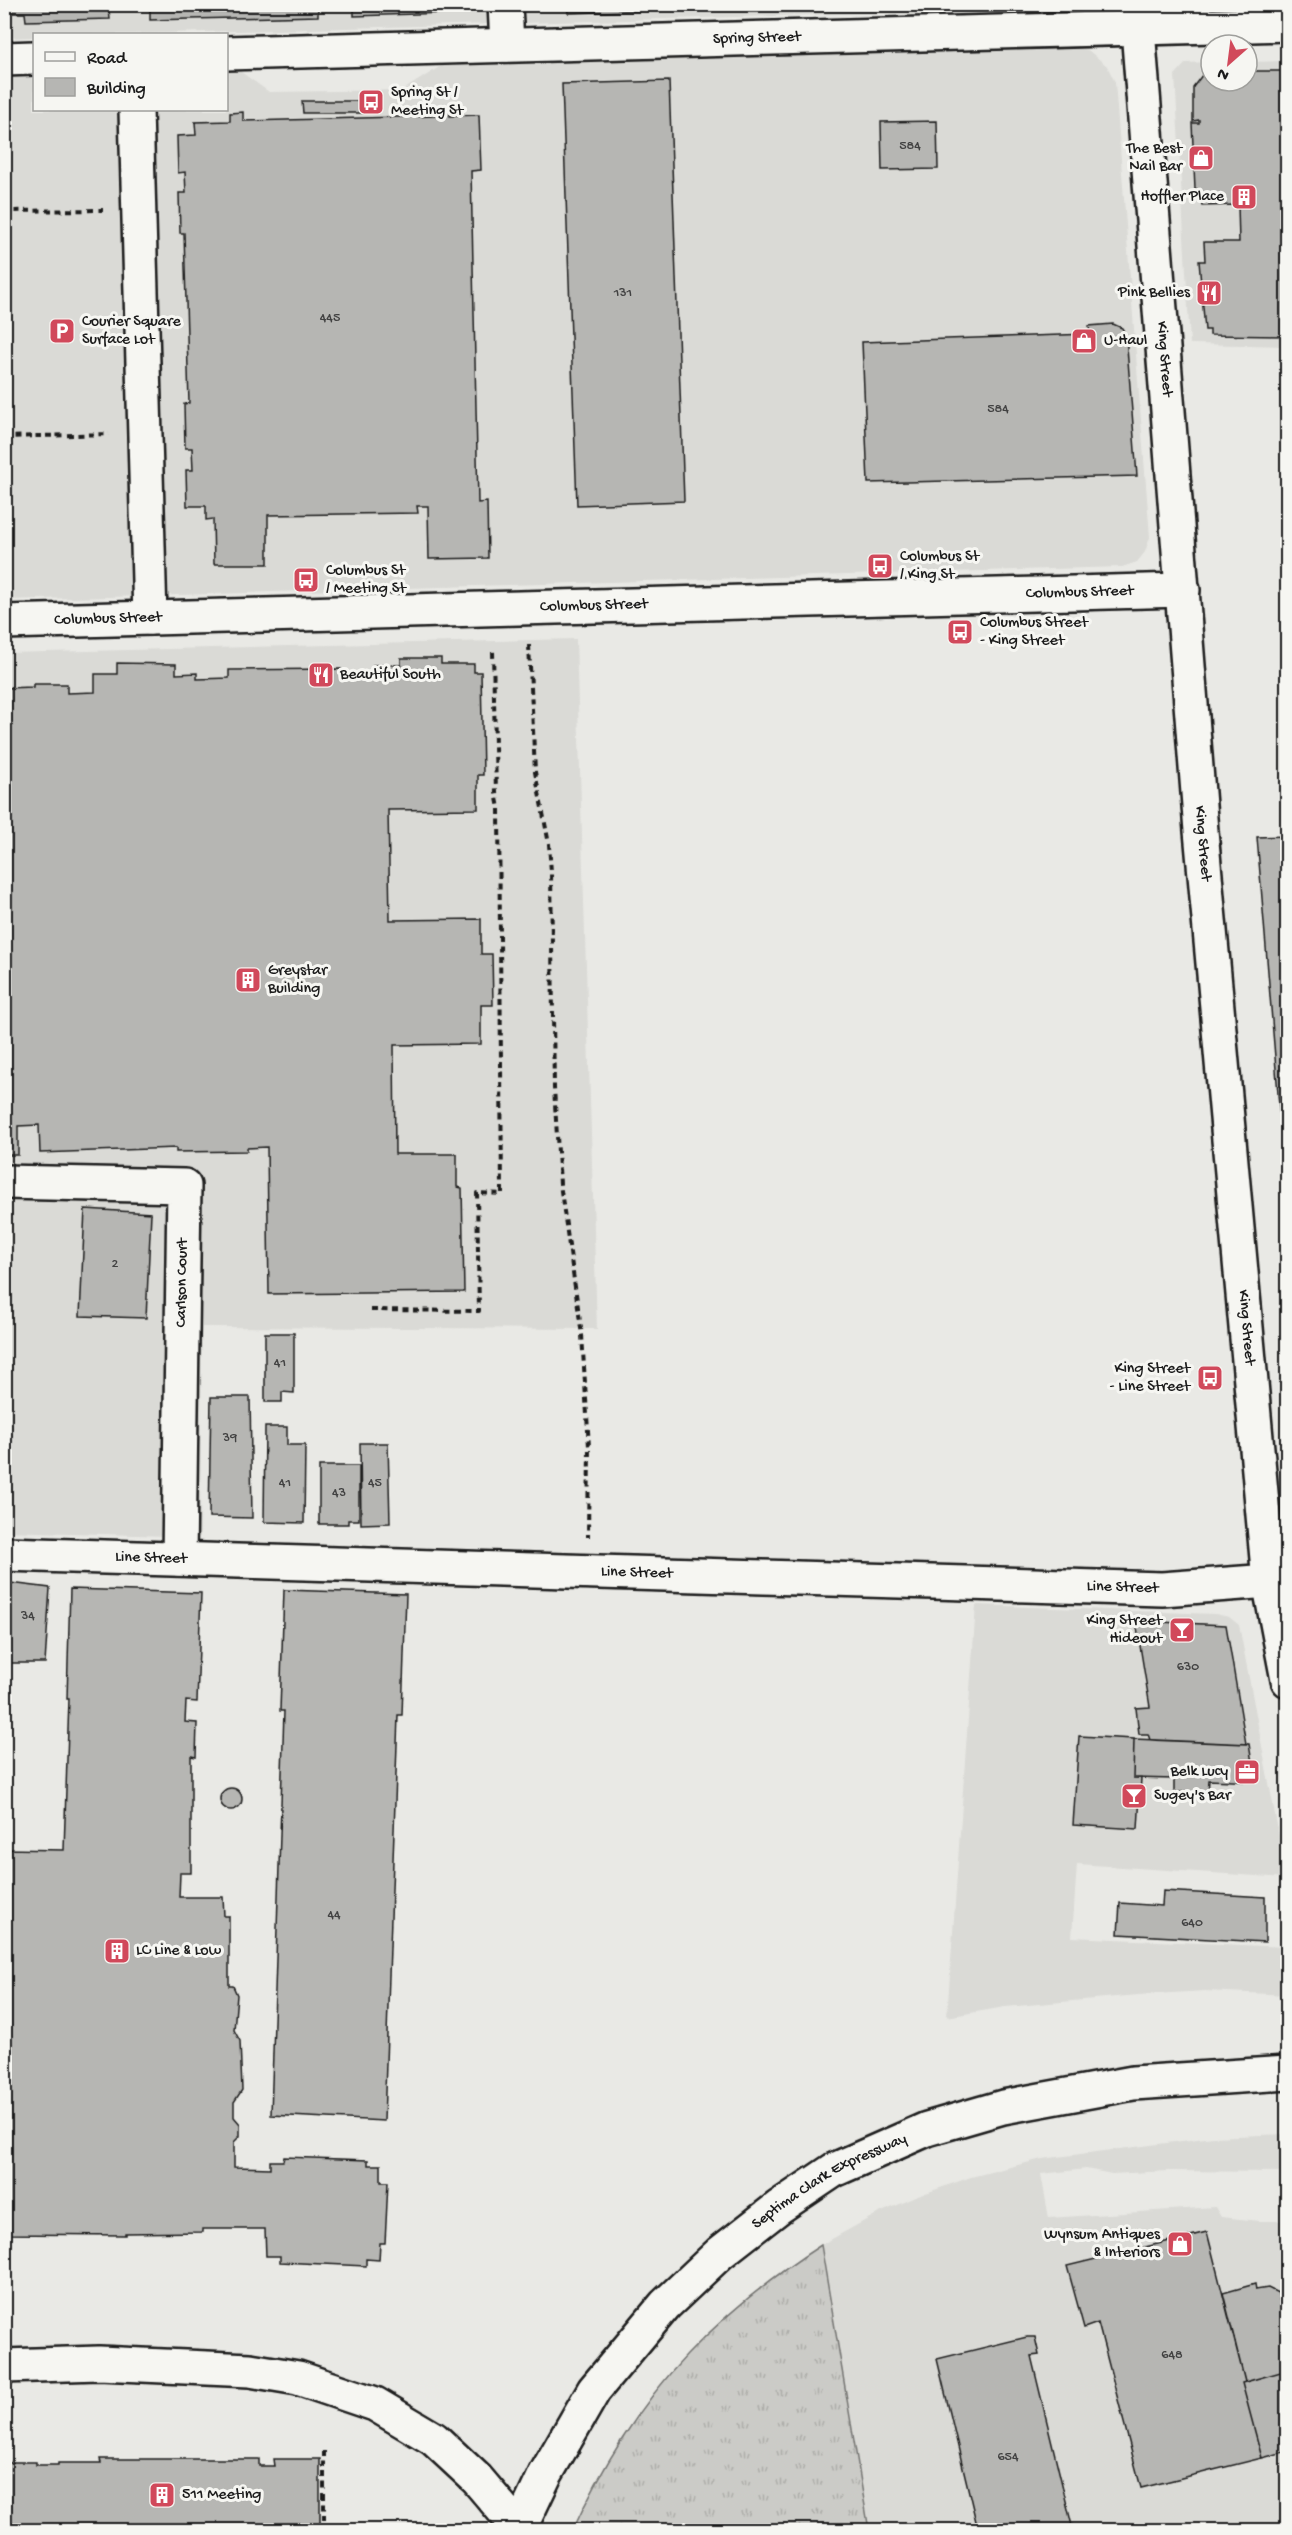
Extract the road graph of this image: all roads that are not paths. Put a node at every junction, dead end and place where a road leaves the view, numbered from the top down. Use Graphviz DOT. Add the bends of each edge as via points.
graph roads {
  1 [pos="505,4"];
  2 [pos="1137,16"];
  3 [pos="1287,24"];
  4 [pos="507,45"];
  5 [pos="228,53"];
  6 [pos="33,58"];
  7 [pos="4,59"];
  8 [pos="136,111"];
  9 [pos="1183,590"];
  10 [pos="150,618"];
  11 [pos="4,622"];
  12 [pos="4,1182"];
  13 [pos="4,1554"];
  14 [pos="179,1559"];
  15 [pos="1276,1588"];
  16 [pos="1287,1680"];
  17 [pos="1287,2073"];
  18 [pos="4,2366"];
  19 [pos="518,2530"];
  1 -- 4 [label="main road"];
  2 -- 3 [label="main road, Spring Street"];
  2 -- 4 [label="main road, Spring Street"];
  2 -- 9 [label="main road, King Street"];
  4 -- 5 [label="main road, Spring Street"];
  6 -- 7 [label="main road"];
  8 -- 10 [label="main road"];
  9 -- 10 [label="main road, Columbus Street"];
  9 -- 15 [label="main road, King Street" via="1201,831"];
  10 -- 11 [label="main road, Columbus Street"];
  12 -- 14 [label="main road, Carlson Court" via="184,1186"];
  13 -- 14 [label="main road, Line Street"];
  14 -- 15 [label="main road, Line Street" via="1162,1589"];
  15 -- 16 [label="main road, King Street"];
  17 -- 19 [label="main road, Septima Clark Expressway" via="1133,2083 1003,2107 927,2129 834,2170 770,2213 665,2305 594,2390"];
  18 -- 19 [label="main road" via="99,2363 250,2370 298,2378 375,2404 434,2439 477,2479"];
}
